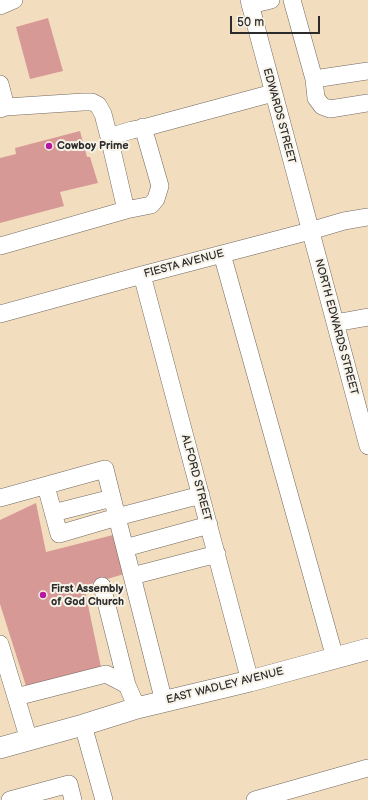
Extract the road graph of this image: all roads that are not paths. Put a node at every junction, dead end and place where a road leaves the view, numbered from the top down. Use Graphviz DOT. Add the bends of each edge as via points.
graph roads {
  1 [pos="14,0"];
  2 [pos="271,0"];
  3 [pos="292,0"];
  4 [pos="249,2"];
  5 [pos="0,6"];
  6 [pos="368,71"];
  7 [pos="314,79"];
  8 [pos="0,84"];
  9 [pos="274,93"];
  10 [pos="368,103"];
  11 [pos="3,108"];
  12 [pos="143,127"];
  13 [pos="110,136"];
  14 [pos="126,210"];
  15 [pos="368,217"];
  16 [pos="310,231"];
  17 [pos="0,246"];
  18 [pos="222,254"];
  19 [pos="142,275"];
  20 [pos="0,314"];
  21 [pos="368,317"];
  22 [pos="335,323"];
  23 [pos="365,422"];
  24 [pos="368,446"];
  25 [pos="46,486"];
  26 [pos="201,495"];
  27 [pos="0,498"];
  28 [pos="112,498"];
  29 [pos="53,513"];
  30 [pos="117,517"];
  31 [pos="209,525"];
  32 [pos="125,548"];
  33 [pos="217,554"];
  34 [pos="132,576"];
  35 [pos="102,586"];
  36 [pos="0,644"];
  37 [pos="368,649"];
  38 [pos="335,658"];
  39 [pos="250,680"];
  40 [pos="127,685"];
  41 [pos="16,697"];
  42 [pos="164,702"];
  43 [pos="137,708"];
  44 [pos="83,725"];
  45 [pos="29,740"];
  46 [pos="1,743"];
  47 [pos="368,768"];
  48 [pos="10,800"];
  49 [pos="73,800"];
  50 [pos="104,800"];
  51 [pos="255,800"];
  1 -- 5 [label="street"];
  2 -- 4 [label="street"];
  3 -- 7 [label="street"];
  4 -- 9 [label="street, EDWARDS STREET"];
  6 -- 7 [label="street"];
  7 -- 10 [label="street" via="316,98 322,106 330,109"];
  8 -- 11 [label="street"];
  9 -- 12 [label="street"];
  9 -- 16 [label="street, EDWARDS STREET"];
  11 -- 13 [label="street" via="92,102 98,105 103,114"];
  12 -- 13 [label="street"];
  12 -- 14 [label="street" via="160,186 156,200 151,206"];
  13 -- 14 [label="street"];
  14 -- 17 [label="street"];
  15 -- 16 [label="street, FIESTA AVENUE"];
  16 -- 18 [label="street, FIESTA AVENUE"];
  16 -- 22 [label="street, NORTH EDWARDS STREET"];
  18 -- 19 [label="street, FIESTA AVENUE"];
  18 -- 38 [label="street"];
  19 -- 20 [label="street, FIESTA AVENUE"];
  19 -- 26 [label="street, ALFORD STREET"];
  21 -- 22 [label="street"];
  22 -- 23 [label="street, NORTH EDWARDS STREET"];
  23 -- 24 [label="street, NORTH EDWARDS STREET"];
  25 -- 27 [label="street"];
  25 -- 28 [label="street" via="105,469"];
  25 -- 29 [label="street"];
  26 -- 30 [label="street"];
  26 -- 31 [label="street, ALFORD STREET"];
  28 -- 29 [label="street"];
  28 -- 30 [label="street"];
  29 -- 30 [label="street" via="59,534"];
  30 -- 32 [label="street"];
  31 -- 32 [label="street"];
  31 -- 33 [label="street, ALFORD STREET"];
  32 -- 34 [label="street"];
  33 -- 34 [label="street"];
  33 -- 39 [label="street, ALFORD STREET"];
  34 -- 42 [label="street"];
  35 -- 40 [label="street"];
  36 -- 41 [label="street"];
  37 -- 38 [label="main road, EAST WADLEY AVENUE"];
  38 -- 39 [label="main road, EAST WADLEY AVENUE"];
  39 -- 42 [label="main road, EAST WADLEY AVENUE"];
  40 -- 41 [label="street" via="106,674"];
  40 -- 43 [label="street"];
  41 -- 45 [label="street"];
  42 -- 43 [label="main road, EAST WADLEY AVENUE"];
  43 -- 44 [label="main road, EAST WADLEY AVENUE"];
  44 -- 45 [label="main road, EAST WADLEY AVENUE"];
  44 -- 50 [label="street"];
  45 -- 46 [label="main road, EAST WADLEY AVENUE"];
  47 -- 51 [label="street"];
  48 -- 49 [label="street" via="69,784"];
}
